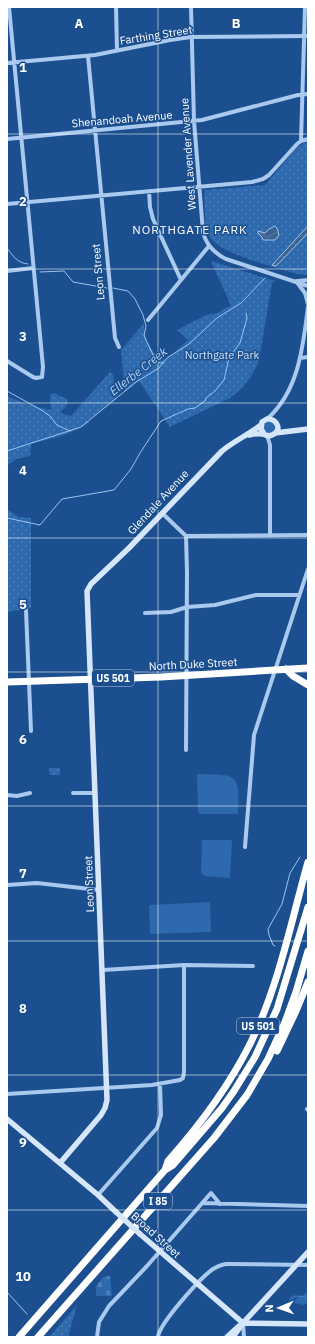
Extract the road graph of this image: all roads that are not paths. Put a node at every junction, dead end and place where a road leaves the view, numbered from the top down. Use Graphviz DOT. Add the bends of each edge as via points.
graph roads {
  1 [pos="9,7"];
  2 [pos="116,7"];
  3 [pos="191,7"];
  4 [pos="305,7"];
  5 [pos="306,36"];
  6 [pos="191,37"];
  7 [pos="117,50"];
  8 [pos="88,56"];
  9 [pos="14,62"];
  10 [pos="7,63"];
  11 [pos="308,94"];
  12 [pos="303,95"];
  13 [pos="194,121"];
  14 [pos="95,131"];
  15 [pos="21,138"];
  16 [pos="7,139"];
  17 [pos="308,139"];
  18 [pos="302,141"];
  19 [pos="199,187"];
  20 [pos="149,191"];
  21 [pos="101,196"];
  22 [pos="27,202"];
  23 [pos="7,204"];
  24 [pos="209,246"];
  25 [pos="33,268"];
  26 [pos="7,271"];
  27 [pos="181,280"];
  28 [pos="308,280"];
  29 [pos="296,281"];
  30 [pos="308,286"];
  31 [pos="308,304"];
  32 [pos="308,307"];
  33 [pos="148,320"];
  34 [pos="119,347"];
  35 [pos="308,357"];
  36 [pos="300,358"];
  37 [pos="7,361"];
  38 [pos="278,408"];
  39 [pos="267,419"];
  40 [pos="276,423"];
  41 [pos="261,425"];
  42 [pos="308,429"];
  43 [pos="290,431"];
  44 [pos="274,434"];
  45 [pos="247,435"];
  46 [pos="265,435"];
  47 [pos="270,445"];
  48 [pos="162,513"];
  49 [pos="270,535"];
  50 [pos="308,535"];
  51 [pos="186,536"];
  52 [pos="308,569"];
  53 [pos="88,588"];
  54 [pos="299,595"];
  55 [pos="187,607"];
  56 [pos="26,610"];
  57 [pos="145,613"];
  58 [pos="308,668"];
  59 [pos="286,669"];
  60 [pos="275,670"];
  61 [pos="186,676"];
  62 [pos="90,679"];
  63 [pos="29,681"];
  64 [pos="7,682"];
  65 [pos="308,685"];
  66 [pos="31,731"];
  67 [pos="186,750"];
  68 [pos="95,793"];
  69 [pos="30,794"];
  70 [pos="73,794"];
  71 [pos="7,795"];
  72 [pos="245,847"];
  73 [pos="308,862"];
  74 [pos="7,885"];
  75 [pos="99,890"];
  76 [pos="308,907"];
  77 [pos="308,951"];
  78 [pos="184,965"];
  79 [pos="253,966"];
  80 [pos="103,970"];
  81 [pos="308,982"];
  82 [pos="268,1059"];
  83 [pos="160,1084"];
  84 [pos="107,1088"];
  85 [pos="7,1094"];
  86 [pos="7,1119"];
  87 [pos="60,1162"];
  88 [pos="165,1170"];
  89 [pos="98,1195"];
  90 [pos="202,1203"];
  91 [pos="220,1204"];
  92 [pos="308,1206"];
  93 [pos="160,1251"];
  94 [pos="308,1252"];
  95 [pos="296,1265"];
  96 [pos="308,1265"];
  97 [pos="197,1285"];
  98 [pos="243,1324"];
  99 [pos="308,1324"];
  100 [pos="19,1337"];
  101 [pos="38,1337"];
  102 [pos="97,1337"];
  103 [pos="158,1337"];
  104 [pos="227,1337"];
  105 [pos="233,1337"];
  106 [pos="244,1337"];
  1 -- 9 [label="street"];
  2 -- 7 [label="street"];
  3 -- 6 [label="street, West Lavender Avenue"];
  4 -- 5 [label="street"];
  5 -- 6 [label="street, Farthing Street"];
  5 -- 12 [label="street"];
  6 -- 7 [label="street, Farthing Street"];
  6 -- 13 [label="street, West Lavender Avenue"];
  7 -- 8 [label="street, Farthing Street"];
  8 -- 9 [label="street, Farthing Street"];
  8 -- 14 [label="street, Leon Street"];
  9 -- 10 [label="street, Farthing Street"];
  9 -- 15 [label="street"];
  11 -- 12 [label="street, Shenandoah Avenue"];
  12 -- 13 [label="street, Shenandoah Avenue"];
  12 -- 18 [label="street"];
  13 -- 14 [label="street, Shenandoah Avenue"];
  13 -- 19 [label="street, West Lavender Avenue"];
  14 -- 15 [label="street, Shenandoah Avenue"];
  14 -- 21 [label="street, Leon Street"];
  15 -- 16 [label="street, Shenandoah Avenue"];
  15 -- 22 [label="street"];
  17 -- 18 [label="street"];
  18 -- 19 [label="street" via="263,179"];
  19 -- 20 [label="street"];
  19 -- 24 [label="street, West Lavender Avenue" via="203,232"];
  20 -- 21 [label="street"];
  20 -- 27 [label="street" via="153,219"];
  21 -- 22 [label="street"];
  21 -- 34 [label="street, Leon Street" via="115,338"];
  22 -- 23 [label="street"];
  22 -- 25 [label="street"];
  24 -- 27 [label="street"];
  24 -- 29 [label="street" via="226,259"];
  25 -- 26 [label="street"];
  25 -- 37 [label="street" via="42,377 33,377"];
  27 -- 33 [label="street"];
  28 -- 29 [label="street"];
  29 -- 30 [label="street"];
  29 -- 31 [label="street" via="302,288"];
  32 -- 36 [label="street"];
  35 -- 36 [label="street"];
  36 -- 38 [label="street" via="292,383"];
  38 -- 39 [label="street"];
  38 -- 40 [label="street"];
  39 -- 40 [label="street" via="272,419"];
  39 -- 41 [label="street" via="263,420"];
  40 -- 43 [label="street"];
  40 -- 44 [label="street" via="277,430"];
  41 -- 45 [label="street, Glendale Avenue"];
  41 -- 46 [label="street" via="261,431"];
  42 -- 43 [label="street"];
  43 -- 44 [label="street"];
  44 -- 46 [label="street"];
  44 -- 47 [label="street"];
  45 -- 46 [label="street, Glendale Avenue"];
  45 -- 48 [label="street, Glendale Avenue" via="222,451"];
  46 -- 47 [label="street"];
  47 -- 49 [label="street"];
  48 -- 51 [label="street"];
  48 -- 53 [label="street, Glendale Avenue"];
  49 -- 50 [label="street"];
  49 -- 51 [label="street"];
  51 -- 55 [label="street"];
  52 -- 54 [label="street"];
  53 -- 62 [label="street, Leon Street" via="86,601"];
  54 -- 55 [label="street" via="256,596 215,605"];
  54 -- 60 [label="street"];
  55 -- 57 [label="street" via="171,612"];
  55 -- 61 [label="street"];
  56 -- 63 [label="street"];
  58 -- 59 [label="highway, North Duke Street / US 501"];
  59 -- 60 [label="highway, North Duke Street / US 501"];
  59 -- 65 [label="highway"];
  60 -- 61 [label="highway, North Duke Street / US 501"];
  60 -- 72 [label="street" via="254,735"];
  61 -- 62 [label="highway, North Duke Street / US 501"];
  61 -- 67 [label="street"];
  62 -- 63 [label="highway, North Duke Street / US 501"];
  62 -- 68 [label="street, Leon Street"];
  63 -- 64 [label="highway, North Duke Street / US 501"];
  63 -- 66 [label="street"];
  68 -- 70 [label="street"];
  68 -- 75 [label="street, Leon Street"];
  69 -- 71 [label="street"];
  73 -- 88 [label="highway, US 501" via="277,974 256,1032 222,1094 168,1161"];
  74 -- 75 [label="street" via="37,883"];
  75 -- 80 [label="street, Leon Street"];
  76 -- 88 [label="highway, I 85" via="277,1009 255,1057 222,1108 173,1166"];
  77 -- 82 [label="highway, I 85" via="288,1012"];
  78 -- 79 [label="street"];
  78 -- 80 [label="street"];
  78 -- 83 [label="street" via="183,1078"];
  80 -- 84 [label="street, Leon Street"];
  81 -- 82 [label="highway, US 501" via="276,1052"];
  82 -- 101 [label="highway, I 85" via="247,1095 214,1138"];
  83 -- 84 [label="street"];
  83 -- 89 [label="street" via="161,1115 157,1128"];
  84 -- 85 [label="street"];
  84 -- 87 [label="street, Leon Street" via="107,1100 103,1111"];
  86 -- 87 [label="street, Broad Street"];
  87 -- 89 [label="street, Broad Street"];
  88 -- 100 [label="highway, I 85"];
  89 -- 93 [label="street, Broad Street, bridge"];
  90 -- 91 [label="street"];
  90 -- 91 [label="street" via="211,1193"];
  90 -- 93 [label="street"];
  91 -- 92 [label="street"];
  93 -- 97 [label="street, Broad Street"];
  93 -- 102 [label="street" via="106,1310 99,1322"];
  94 -- 95 [label="street"];
  95 -- 96 [label="street"];
  95 -- 97 [label="street" via="223,1264 210,1271"];
  95 -- 98 [label="street"];
  97 -- 98 [label="street, Broad Street"];
  97 -- 103 [label="street" via="173,1311"];
  98 -- 99 [label="street"];
  98 -- 104 [label="street"];
  98 -- 105 [label="street"];
  98 -- 106 [label="street"];
}
